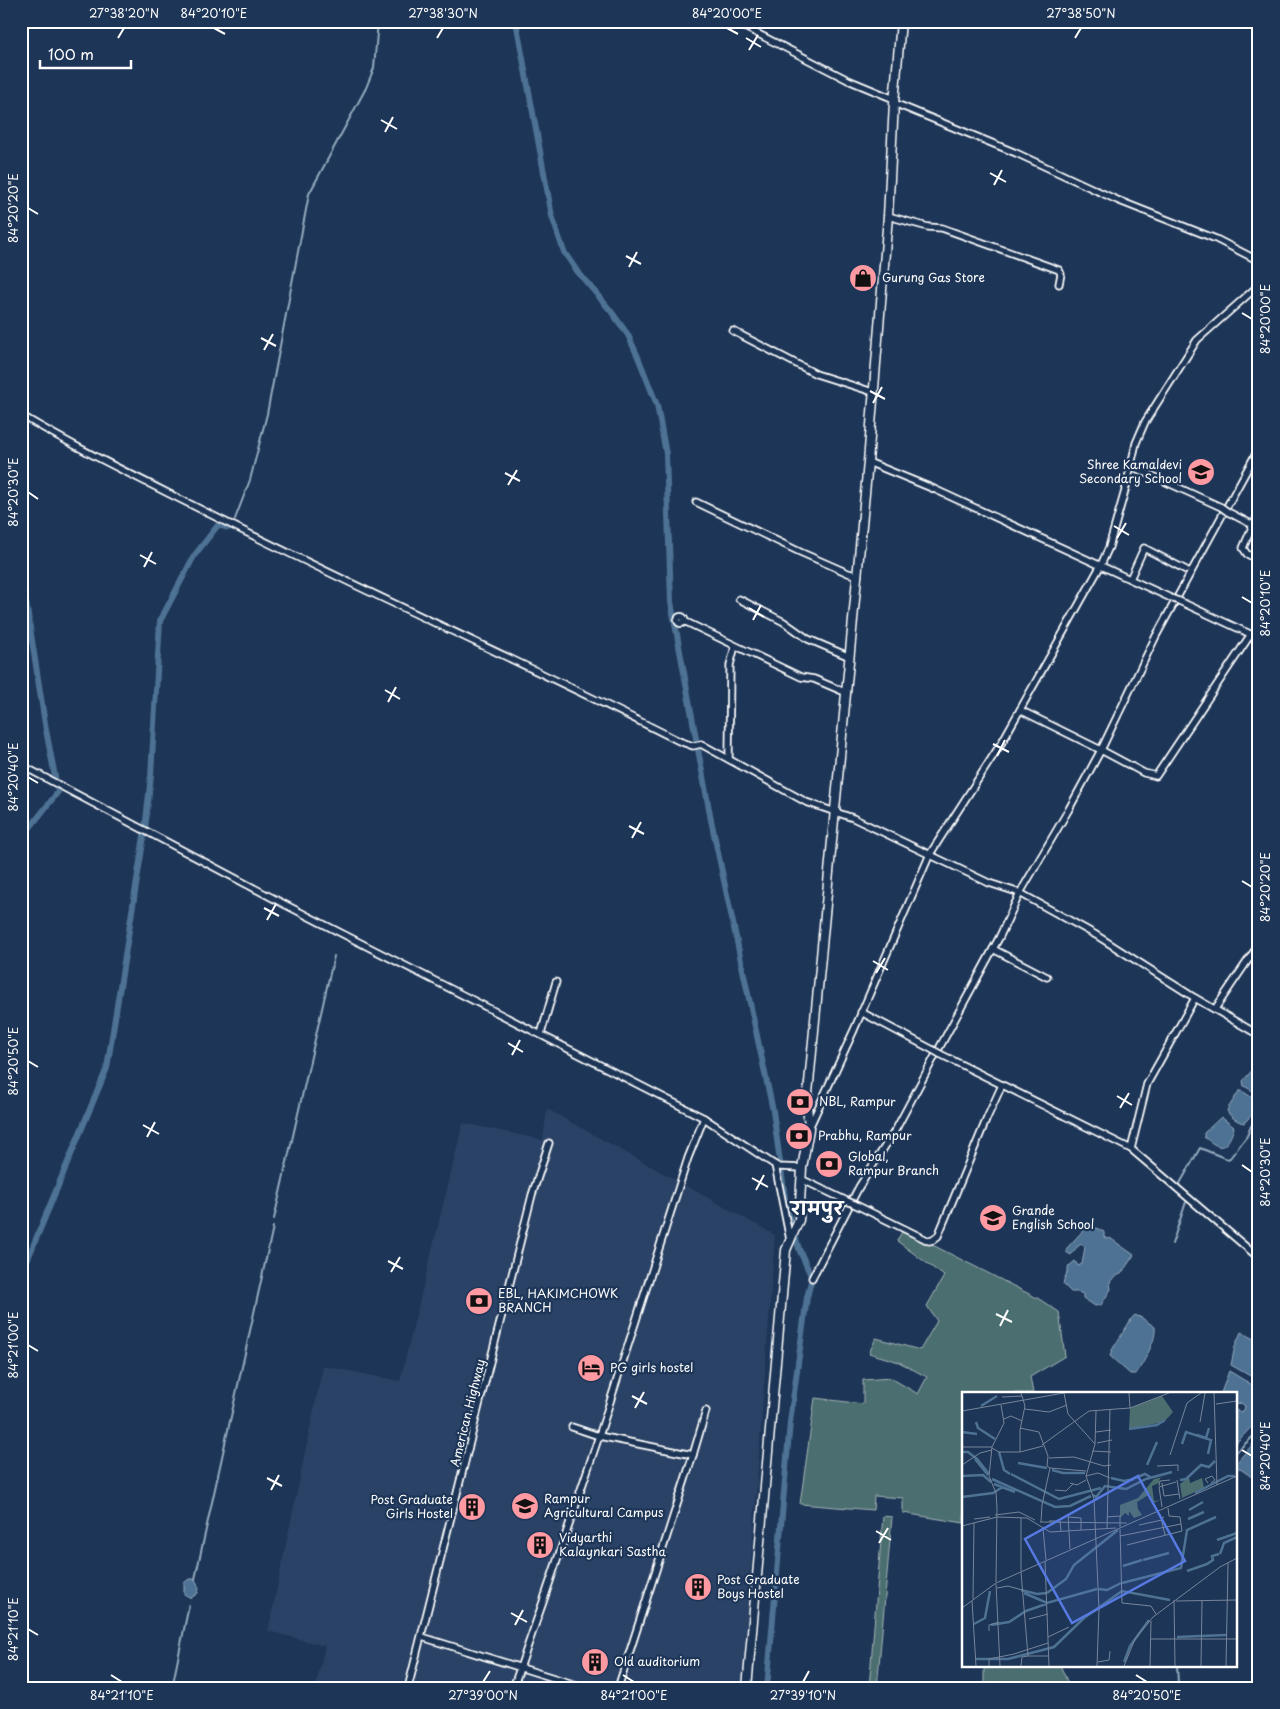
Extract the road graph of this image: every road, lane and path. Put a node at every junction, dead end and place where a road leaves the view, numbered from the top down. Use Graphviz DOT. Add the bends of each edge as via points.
graph roads {
  1 [pos="733,21"];
  2 [pos="901,21"];
  3 [pos="894,101"];
  4 [pos="888,216"];
  5 [pos="1259,261"];
  6 [pos="1059,284"];
  7 [pos="1259,285"];
  8 [pos="733,331"];
  9 [pos="873,392"];
  10 [pos="21,415"];
  11 [pos="1259,448"];
  12 [pos="868,462"];
  13 [pos="1131,466"];
  14 [pos="696,502"];
  15 [pos="1259,515"];
  16 [pos="1253,525"];
  17 [pos="1259,560"];
  18 [pos="1101,565"];
  19 [pos="1186,570"];
  20 [pos="858,576"];
  21 [pos="1130,579"];
  22 [pos="739,600"];
  23 [pos="684,621"];
  24 [pos="1251,634"];
  25 [pos="1259,638"];
  26 [pos="735,646"];
  27 [pos="850,656"];
  28 [pos="847,693"];
  29 [pos="1020,710"];
  30 [pos="1101,750"];
  31 [pos="729,759"];
  32 [pos="21,765"];
  33 [pos="836,812"];
  34 [pos="930,854"];
  35 [pos="1022,894"];
  36 [pos="1259,944"];
  37 [pos="993,950"];
  38 [pos="1047,976"];
  39 [pos="556,982"];
  40 [pos="1195,998"];
  41 [pos="1215,1009"];
  42 [pos="861,1012"];
  43 [pos="541,1034"];
  44 [pos="1259,1035"];
  45 [pos="1002,1086"];
  46 [pos="704,1118"];
  47 [pos="809,1129"];
  48 [pos="548,1143"];
  49 [pos="1132,1149"];
  50 [pos="777,1166"];
  51 [pos="802,1168"];
  52 [pos="801,1179"];
  53 [pos="791,1237"];
  54 [pos="1259,1258"];
  55 [pos="812,1278"];
  56 [pos="706,1411"];
  57 [pos="572,1427"];
  58 [pos="599,1436"];
  59 [pos="693,1456"];
  60 [pos="422,1638"];
  61 [pos="520,1667"];
  62 [pos="408,1688"];
  63 [pos="513,1688"];
  64 [pos="586,1688"];
  65 [pos="618,1688"];
  66 [pos="747,1688"];
  1 -- 3 [label="street"];
  2 -- 3 [label="main road"];
  3 -- 4 [label="main road"];
  3 -- 5 [label="street" via="1117,200 1216,239"];
  4 -- 6 [label="street" via="942,228 1059,270"];
  4 -- 9 [label="main road"];
  7 -- 13 [label="street" via="1197,340 1145,422"];
  8 -- 9 [label="street" via="816,374"];
  9 -- 12 [label="main road"];
  10 -- 31 [label="street" via="240,530 679,741 693,746 701,744"];
  11 -- 30 [label="street" via="1156,636"];
  12 -- 18 [label="street"];
  12 -- 20 [label="main road"];
  13 -- 16 [label="street, bridge"];
  13 -- 18 [label="street"];
  14 -- 20 [label="street"];
  15 -- 16 [label="street"];
  16 -- 17 [label="street" via="1243,548"];
  18 -- 21 [label="street"];
  18 -- 29 [label="street"];
  19 -- 21 [label="street" via="1144,548"];
  20 -- 27 [label="main road"];
  21 -- 24 [label="street"];
  22 -- 27 [label="street" via="784,622 808,640"];
  23 -- 26 [label="street"];
  24 -- 25 [label="street"];
  24 -- 30 [label="street" via="1156,776"];
  26 -- 28 [label="street" via="801,677"];
  26 -- 31 [label="street" via="730,665"];
  27 -- 28 [label="main road"];
  28 -- 33 [label="main road"];
  29 -- 30 [label="street"];
  29 -- 34 [label="street"];
  30 -- 35 [label="street"];
  31 -- 33 [label="street" via="806,802"];
  32 -- 43 [label="street" via="284,904"];
  33 -- 34 [label="street"];
  33 -- 47 [label="main road" via="807,1104"];
  34 -- 35 [label="street" via="989,883"];
  34 -- 42 [label="street"];
  35 -- 37 [label="street"];
  35 -- 40 [label="street" via="1096,935"];
  36 -- 41 [label="street"];
  37 -- 38 [label="street"];
  37 -- 55 [label="street" via="896,1129 859,1187"];
  39 -- 43 [label="street"];
  40 -- 41 [label="street"];
  40 -- 49 [label="street" via="1147,1084"];
  41 -- 44 [label="street"];
  42 -- 45 [label="street, bridge"];
  42 -- 47 [label="street"];
  43 -- 46 [label="street"];
  45 -- 49 [label="street"];
  45 -- 52 [label="street, bridge" via="938,1236 933,1240 929,1241"];
  46 -- 50 [label="street"];
  46 -- 58 [label="street" via="688,1158"];
  47 -- 51 [label="main road"];
  48 -- 60 [label="street, American Highway" via="532,1195"];
  49 -- 54 [label="street"];
  50 -- 51 [label="street"];
  50 -- 53 [label="street"];
  51 -- 52 [label="main road"];
  52 -- 53 [label="main road" via="799,1220"];
  53 -- 66 [label="main road" via="786,1250"];
  56 -- 59 [label="street"];
  57 -- 58 [label="street"];
  58 -- 59 [label="street"];
  58 -- 61 [label="street"];
  59 -- 65 [label="street"];
  60 -- 61 [label="street"];
  60 -- 62 [label="street, American Highway"];
  61 -- 63 [label="street"];
  61 -- 64 [label="street"];
}
